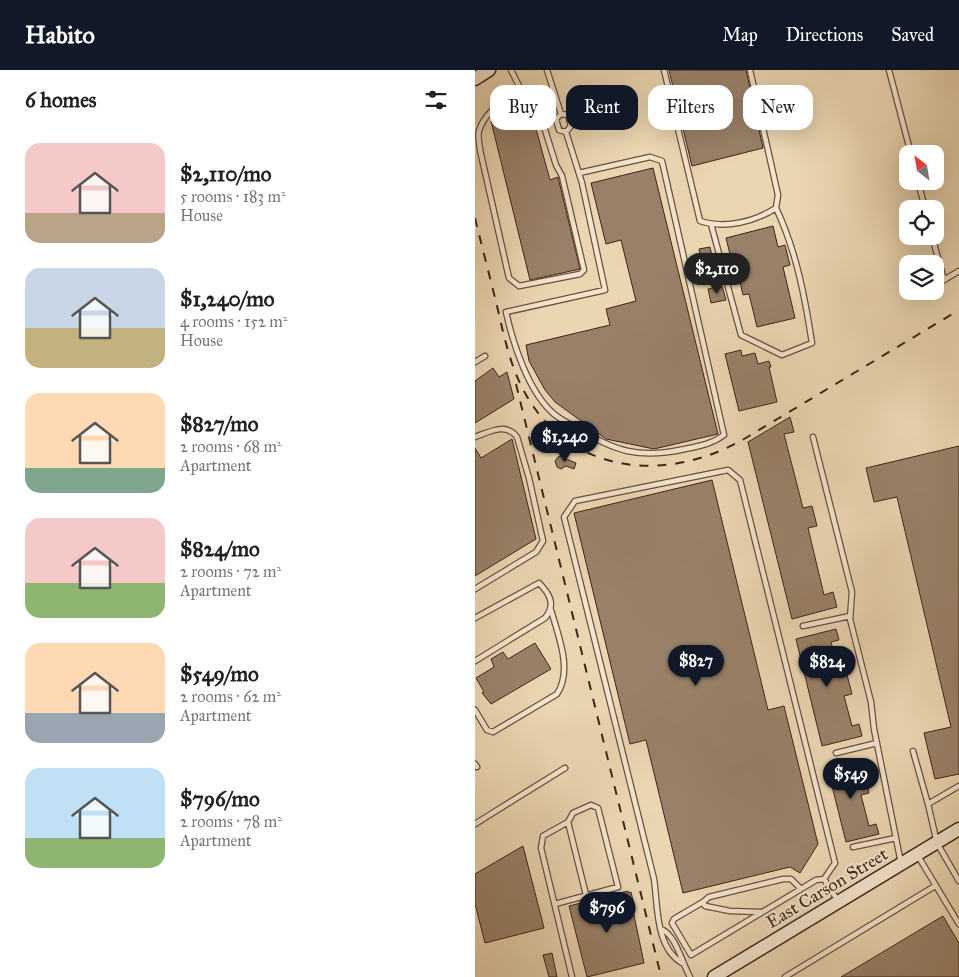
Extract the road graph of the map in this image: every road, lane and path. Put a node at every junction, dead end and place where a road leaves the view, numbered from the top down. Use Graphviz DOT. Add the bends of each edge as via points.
graph roads {
  1 [pos="489,70"];
  2 [pos="511,70"];
  3 [pos="547,70"];
  4 [pos="664,70"];
  5 [pos="750,70"];
  6 [pos="889,70"];
  7 [pos="475,78"];
  8 [pos="518,85"];
  9 [pos="520,88"];
  10 [pos="561,114"];
  11 [pos="566,132"];
  12 [pos="909,145"];
  13 [pos="579,173"];
  14 [pos="776,208"];
  15 [pos="711,224"];
  16 [pos="934,245"];
  17 [pos="959,271"];
  18 [pos="485,356"];
  19 [pos="475,362"];
  20 [pos="475,437"];
  21 [pos="813,437"];
  22 [pos="475,589"];
  23 [pos="551,610"];
  24 [pos="850,616"];
  25 [pos="475,618"];
  26 [pos="803,626"];
  27 [pos="475,660"];
  28 [pos="475,710"];
  29 [pos="877,743"];
  30 [pos="913,751"];
  31 [pos="836,753"];
  32 [pos="565,768"];
  33 [pos="959,786"];
  34 [pos="928,804"];
  35 [pos="568,822"];
  36 [pos="475,824"];
  37 [pos="959,829"];
  38 [pos="896,838"];
  39 [pos="937,843"];
  40 [pos="853,847"];
  41 [pos="917,855"];
  42 [pos="902,864"];
  43 [pos="824,879"];
  44 [pos="959,881"];
  45 [pos="935,886"];
  46 [pos="801,889"];
  47 [pos="586,895"];
  48 [pos="703,902"];
  49 [pos="839,902"];
  50 [pos="555,904"];
  51 [pos="762,912"];
  52 [pos="959,924"];
  53 [pos="572,977"];
  54 [pos="691,977"];
  55 [pos="714,977"];
  56 [pos="785,977"];
  1 -- 7 [label="main road"];
  2 -- 8 [label="lane"];
  3 -- 10 [label="lane"];
  4 -- 15 [label="lane" via="701,220"];
  5 -- 14 [label="lane" via="778,195"];
  6 -- 12 [label="lane"];
  9 -- 9 [label="lane" via="541,117 561,176 584,270 580,274 519,286 509,278 478,131 485,118"];
  10 -- 11 [label="lane" via="556,118 559,130"];
  10 -- 11 [label="lane" via="568,115 571,126"];
  11 -- 13 [label="lane"];
  13 -- 13 [label="lane" via="605,290 506,312 513,341 531,384 554,414 605,446 637,454 667,453 713,443 724,435 662,161 650,157"];
  14 -- 15 [label="lane" via="763,216 723,226"];
  14 -- 15 [label="lane" via="787,233 805,298 812,343 782,355 741,335"];
  16 -- 17 [label="lane" via="944,280"];
  18 -- 19 [label="lane"];
  20 -- 22 [label="lane" via="496,429 513,432 517,437 543,541 536,552"];
  21 -- 24 [label="lane" via="852,592"];
  23 -- 25 [label="lane" via="552,602 539,582"];
  23 -- 27 [label="lane" via="545,618"];
  23 -- 28 [label="lane" via="564,664 564,684 557,694 493,732 487,730"];
  24 -- 26 [label="lane"];
  24 -- 29 [label="lane" via="871,702"];
  29 -- 31 [label="lane"];
  29 -- 38 [label="lane"];
  30 -- 34 [label="lane"];
  32 -- 36 [label="lane"];
  33 -- 34 [label="lane"];
  34 -- 39 [label="lane"];
  35 -- 47 [label="lane"];
  35 -- 47 [label="lane" via="573,813 591,805 598,808 617,887"];
  35 -- 50 [label="lane" via="543,836 541,848"];
  37 -- 39 [label="main road, East Carson Street"];
  38 -- 40 [label="lane"];
  38 -- 42 [label="lane"];
  39 -- 41 [label="main road, East Carson Street"];
  39 -- 44 [label="lane"];
  41 -- 42 [label="main road, East Carson Street"];
  41 -- 45 [label="lane"];
  42 -- 49 [label="main road, East Carson Street"];
  43 -- 46 [label="lane"];
  43 -- 49 [label="lane"];
  43 -- 54 [label="lane" via="835,863 740,480 728,470 575,501 564,517 654,879 660,935"];
  45 -- 52 [label="lane"];
  45 -- 56 [label="lane"];
  46 -- 48 [label="lane" via="791,879 783,879 709,897"];
  46 -- 51 [label="lane"];
  47 -- 50 [label="lane"];
  48 -- 51 [label="lane" via="713,908"];
  48 -- 51 [label="lane" via="672,923 691,955"];
  49 -- 55 [label="main road, East Carson Street"];
  50 -- 53 [label="lane"];
}
